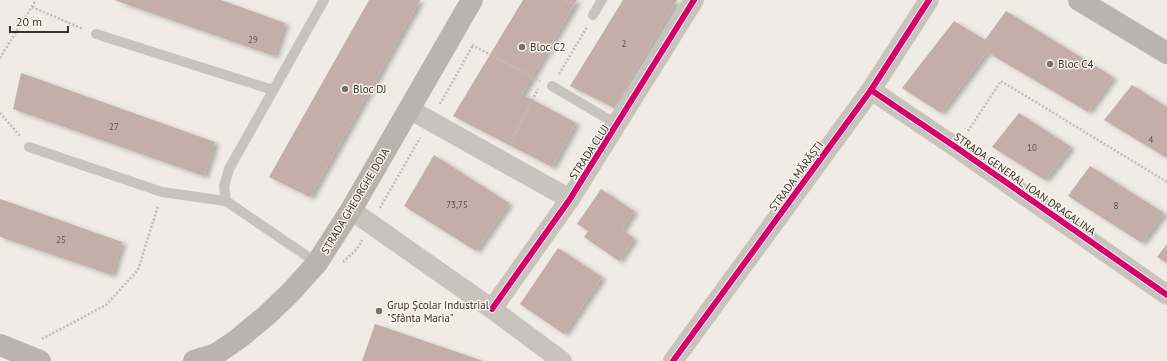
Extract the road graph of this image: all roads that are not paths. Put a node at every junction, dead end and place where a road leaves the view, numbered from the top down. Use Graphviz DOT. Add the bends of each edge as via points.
graph roads {
  1 [pos="324,0"];
  2 [pos="472,0"];
  3 [pos="602,0"];
  4 [pos="694,0"];
  5 [pos="929,0"];
  6 [pos="1079,0"];
  7 [pos="593,15"];
  8 [pos="96,34"];
  9 [pos="1167,53"];
  10 [pos="552,86"];
  11 [pos="273,90"];
  12 [pos="871,90"];
  13 [pos="409,109"];
  14 [pos="618,125"];
  15 [pos="29,147"];
  16 [pos="570,199"];
  17 [pos="226,201"];
  18 [pos="351,210"];
  19 [pos="317,263"];
  20 [pos="1167,295"];
  21 [pos="492,309"];
  22 [pos="9,349"];
  23 [pos="215,357"];
  24 [pos="40,361"];
  25 [pos="194,361"];
  26 [pos="562,361"];
  27 [pos="673,361"];
  1 -- 11 [label="lane"];
  2 -- 13 [label="main road, STRADA GHEORGHE DOJA"];
  3 -- 7 [label="lane"];
  4 -- 14 [label="street, STRADA CLUJ"];
  5 -- 12 [label="street, STRADA MĂRĂȘTI"];
  6 -- 9 [label="main road"];
  8 -- 11 [label="lane"];
  10 -- 14 [label="lane"];
  11 -- 17 [label="lane" via="229,169 224,186"];
  12 -- 20 [label="street, STRADA GENERAL IOAN DRAGALINA"];
  12 -- 27 [label="street, STRADA MĂRĂȘTI"];
  13 -- 16 [label="street"];
  13 -- 18 [label="main road, STRADA GHEORGHE DOJA"];
  14 -- 16 [label="street, STRADA CLUJ"];
  15 -- 17 [label="lane" via="162,192"];
  16 -- 21 [label="street, STRADA CLUJ"];
  17 -- 19 [label="lane"];
  18 -- 19 [label="main road, STRADA GHEORGHE DOJA"];
  18 -- 21 [label="street"];
  19 -- 23 [label="main road, STRADA GHEORGHE DOJA" via="267,315"];
  21 -- 26 [label="street"];
  22 -- 24 [label="main road"];
  23 -- 25 [label="main road, STRADA GHEORGHE DOJA"];
}
